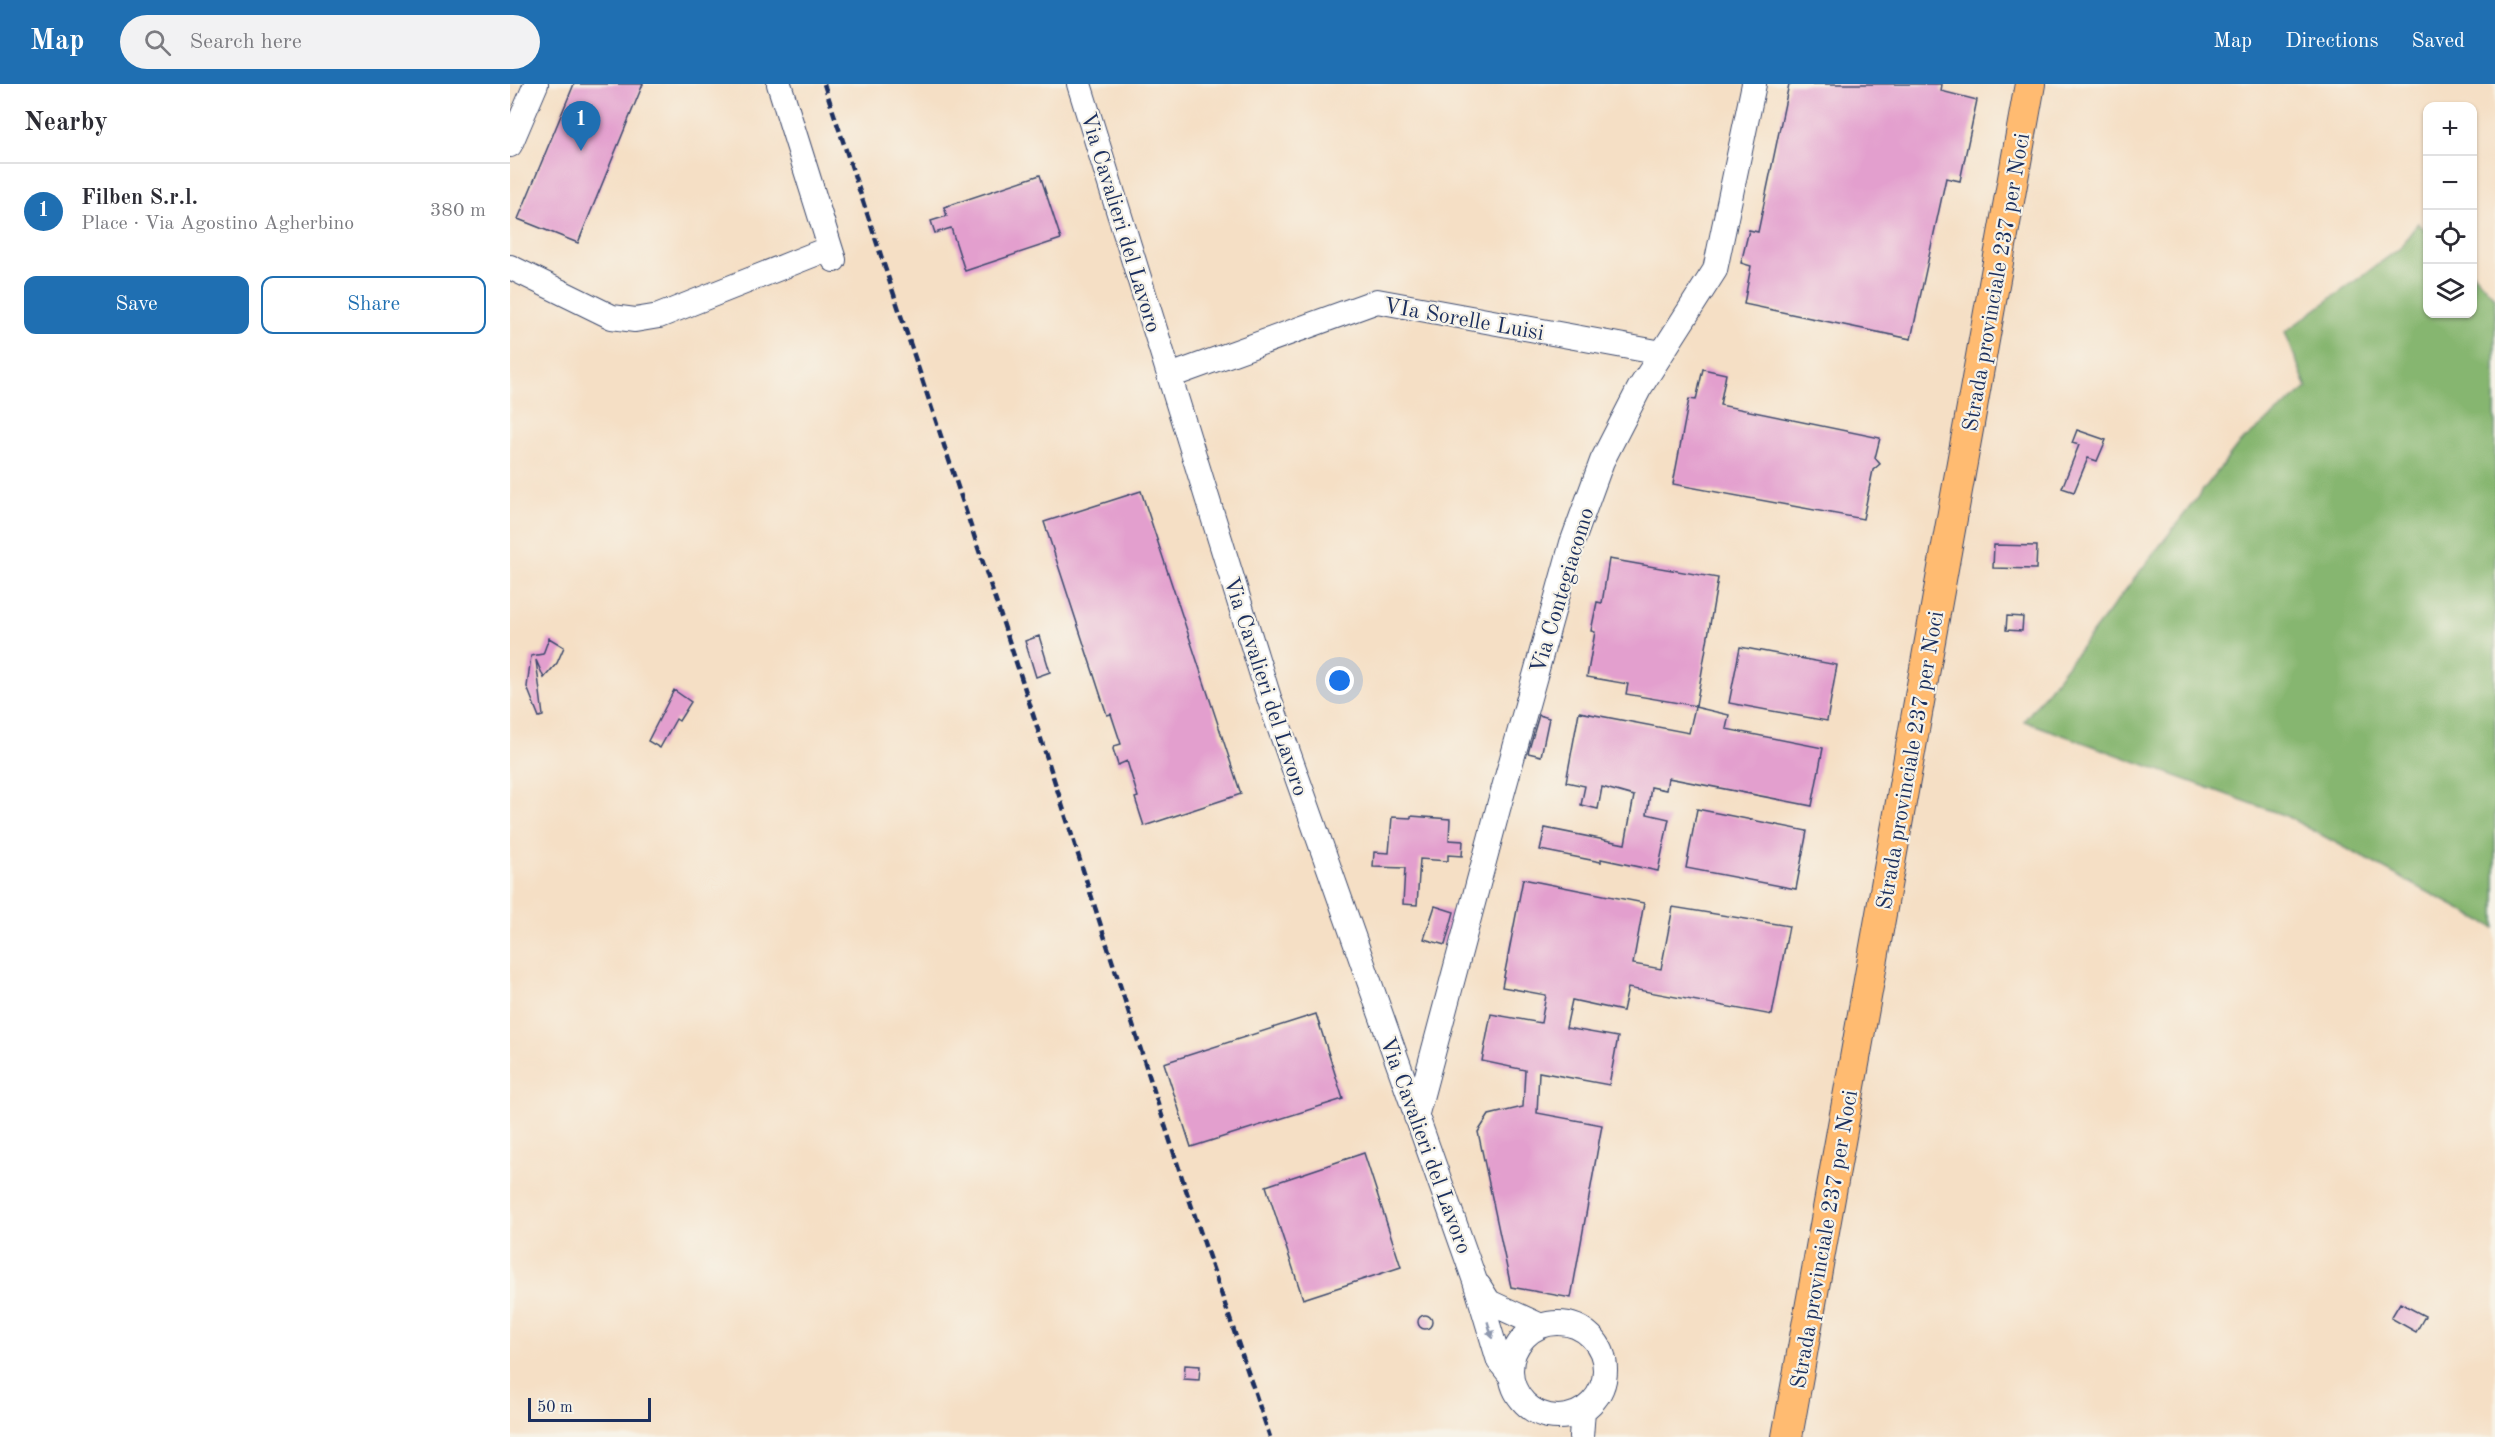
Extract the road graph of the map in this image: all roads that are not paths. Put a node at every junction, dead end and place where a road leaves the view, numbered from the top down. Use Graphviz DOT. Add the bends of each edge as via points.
graph roads {
  1 [pos="536,84"];
  2 [pos="779,84"];
  3 [pos="1080,84"];
  4 [pos="1754,84"];
  5 [pos="2030,84"];
  6 [pos="510,145"];
  7 [pos="510,267"];
  8 [pos="1662,353"];
  9 [pos="1170,376"];
  10 [pos="1416,1117"];
  11 [pos="1475,1281"];
  12 [pos="1541,1326"];
  13 [pos="1511,1376"];
  14 [pos="1583,1410"];
  15 [pos="1538,1413"];
  16 [pos="1555,1437"];
  17 [pos="1581,1437"];
  18 [pos="1787,1437"];
  1 -- 6 [label="street"];
  2 -- 7 [label="street" via="832,254 659,316 635,320 612,317"];
  3 -- 9 [label="street, Via Cavalieri del Lavoro"];
  4 -- 8 [label="street, Via Contegiacomo" via="1715,270"];
  5 -- 18 [label="main road, Strada provinciale 237 per Noci"];
  8 -- 9 [label="street, VIa Sorelle Luisi" via="1377,301"];
  8 -- 10 [label="street, Via Contegiacomo" via="1602,461 1572,543"];
  9 -- 10 [label="street, Via Cavalieri del Lavoro" via="1270,701"];
  10 -- 11 [label="street, Via Cavalieri del Lavoro"];
  11 -- 12 [label="street, Via Cavalieri del Lavoro" via="1490,1302"];
  11 -- 13 [label="street, Via Cavalieri del Lavoro, one-way" via="1499,1361"];
  12 -- 13 [label="street" via="1517,1346"];
  12 -- 14 [label="street, Via Cavalieri del Lavoro" via="1571,1325 1585,1331 1600,1349 1605,1371 1602,1386"];
  13 -- 15 [label="street, Via Cavalieri del Lavoro" via="1520,1397"];
  14 -- 15 [label="street" via="1561,1416"];
  14 -- 17 [label="street"];
  15 -- 16 [label="street, Via Cavalieri del Lavoro"];
}
